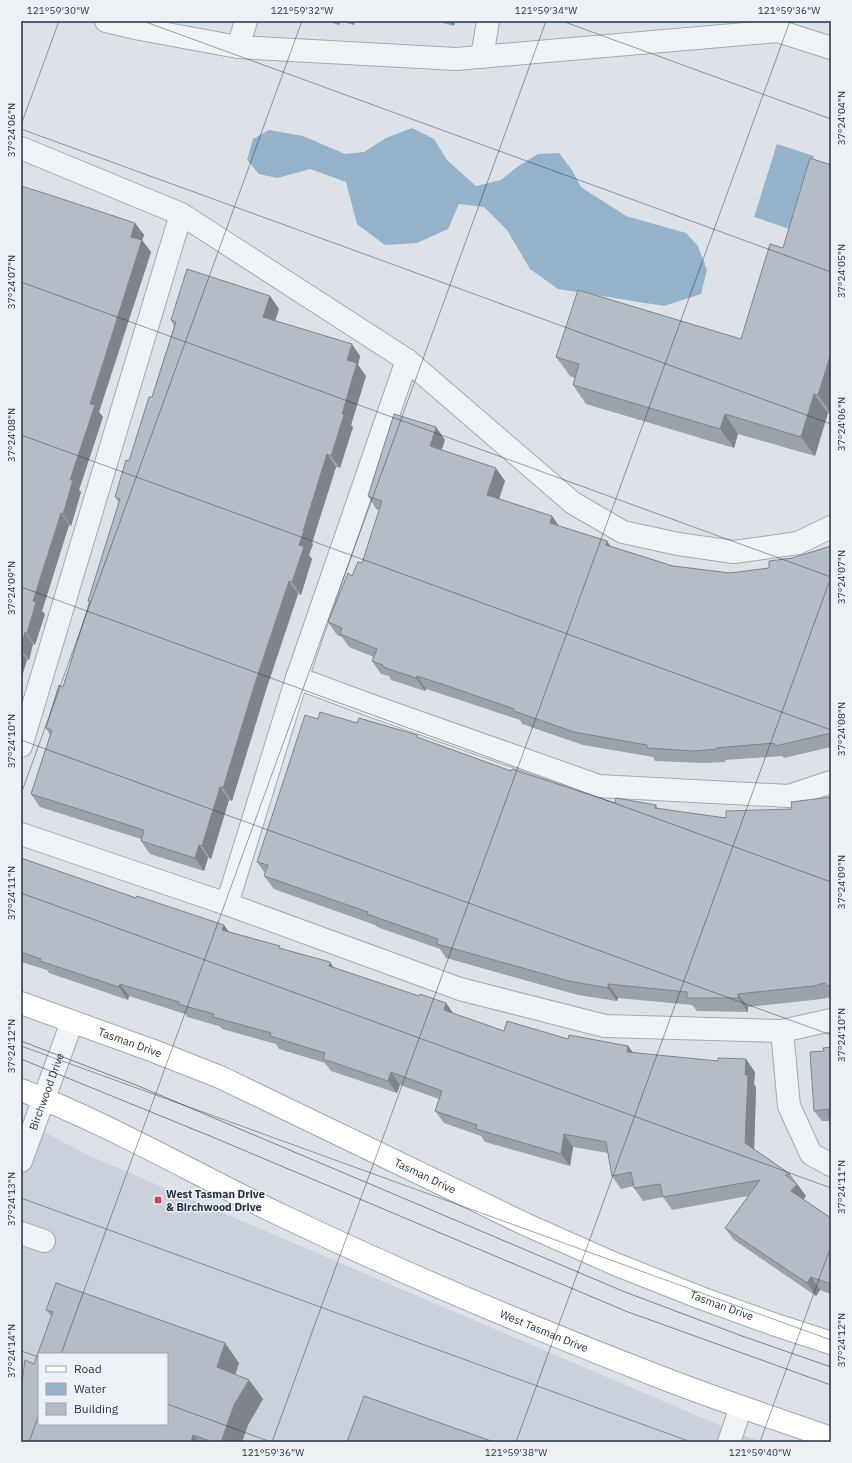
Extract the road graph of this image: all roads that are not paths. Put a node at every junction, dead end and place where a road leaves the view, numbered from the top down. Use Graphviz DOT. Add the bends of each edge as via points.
graph roads {
  1 [pos="106,21"];
  2 [pos="246,21"];
  3 [pos="488,21"];
  4 [pos="238,47"];
  5 [pos="831,48"];
  6 [pos="482,57"];
  7 [pos="21,148"];
  8 [pos="181,214"];
  9 [pos="406,360"];
  10 [pos="831,527"];
  11 [pos="297,678"];
  12 [pos="21,746"];
  13 [pos="831,782"];
  14 [pos="21,834"];
  15 [pos="227,904"];
  16 [pos="21,1003"];
  17 [pos="831,1020"];
  18 [pos="72,1022"];
  19 [pos="782,1030"];
  20 [pos="21,1090"];
  21 [pos="44,1099"];
  22 [pos="21,1162"];
  23 [pos="831,1165"];
  24 [pos="21,1233"];
  25 [pos="44,1241"];
  26 [pos="831,1343"];
  27 [pos="741,1407"];
  28 [pos="831,1438"];
  29 [pos="729,1442"];
  1 -- 4 [label="street"];
  2 -- 4 [label="street"];
  3 -- 6 [label="street"];
  4 -- 6 [label="street" via="456,59"];
  5 -- 6 [label="street" via="778,31"];
  7 -- 8 [label="street"];
  8 -- 9 [label="street"];
  8 -- 12 [label="street"];
  9 -- 10 [label="street" via="573,503 623,532 678,544 734,552 798,543"];
  9 -- 11 [label="street"];
  11 -- 13 [label="street" via="599,786 789,796"];
  11 -- 15 [label="street"];
  14 -- 15 [label="street"];
  15 -- 19 [label="street" via="460,989 605,1026"];
  16 -- 18 [label="main road, Tasman Drive"];
  17 -- 19 [label="street"];
  18 -- 21 [label="street, Birchwood Drive"];
  18 -- 26 [label="main road, Tasman Drive" via="220,1076 527,1225 615,1264 722,1306"];
  19 -- 23 [label="street" via="789,1106 811,1154"];
  20 -- 21 [label="main road"];
  21 -- 22 [label="street, Birchwood Drive"];
  21 -- 27 [label="main road, West Tasman Drive" via="406,1273 575,1344"];
  24 -- 25 [label="street"];
  27 -- 28 [label="main road"];
  27 -- 29 [label="street"];
}
